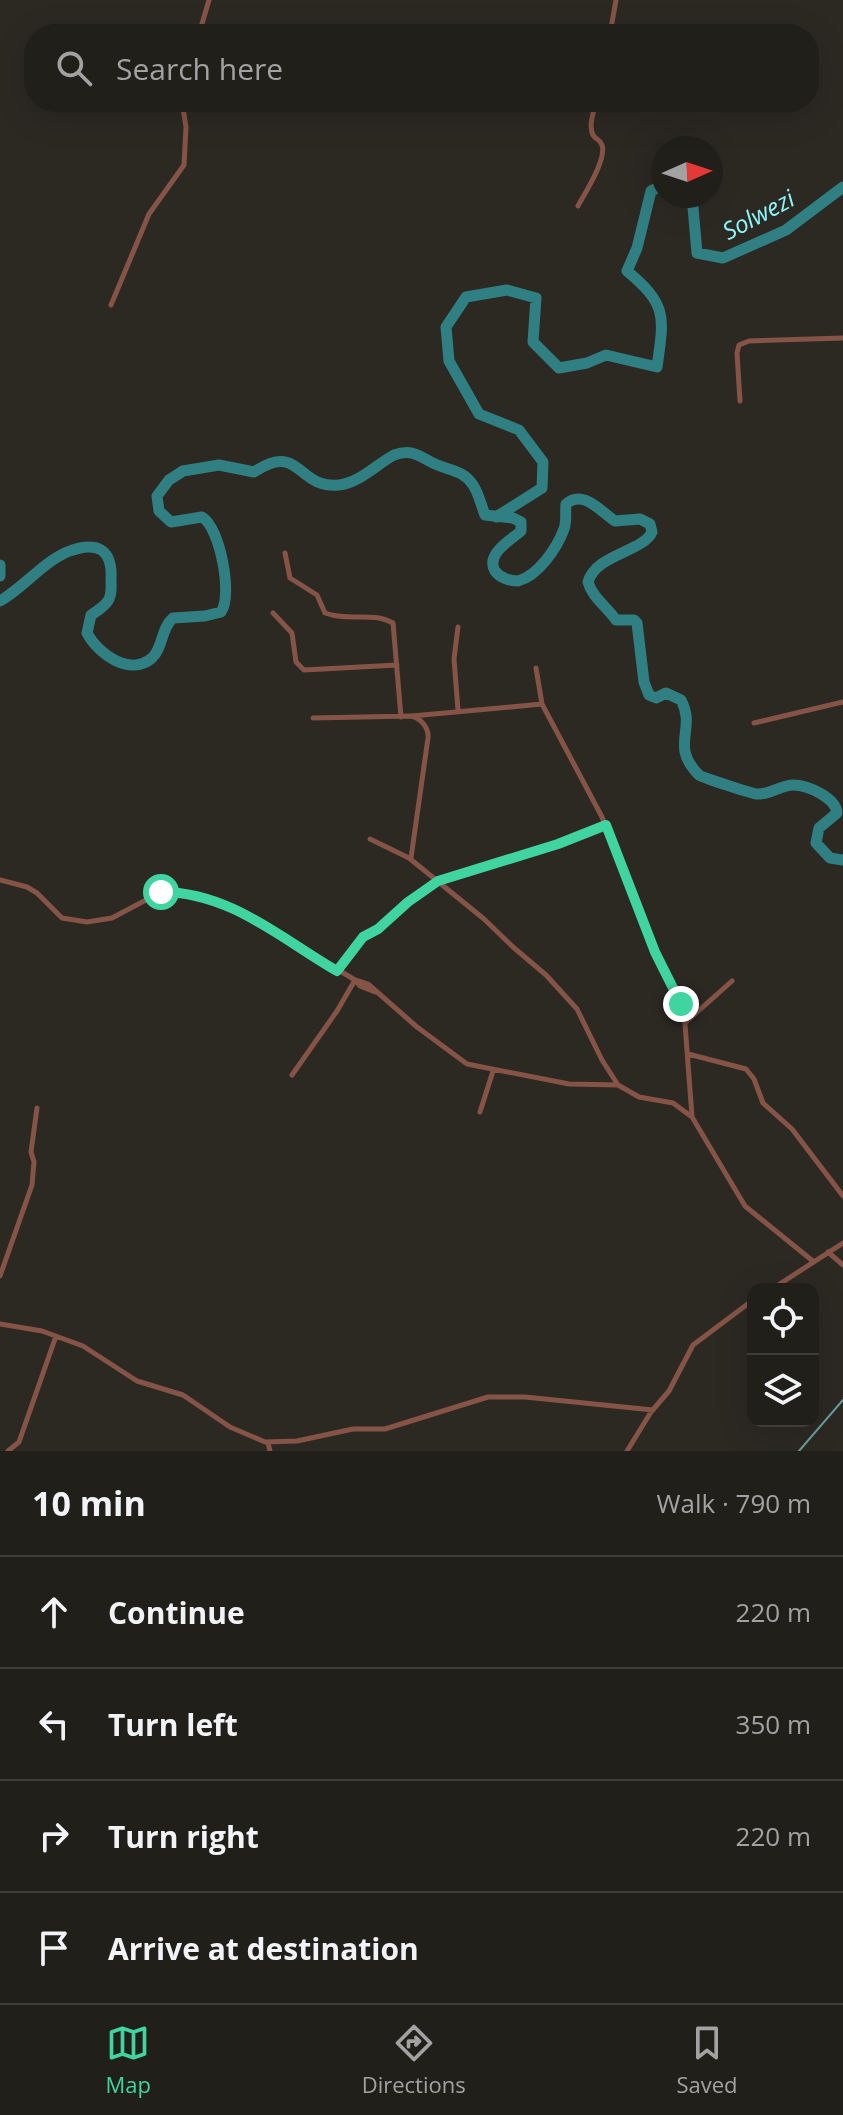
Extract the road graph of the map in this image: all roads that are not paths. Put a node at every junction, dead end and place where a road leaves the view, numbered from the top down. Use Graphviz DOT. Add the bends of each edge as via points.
graph roads {
  1 [pos="209,0"];
  2 [pos="616,0"];
  3 [pos="202,24"];
  4 [pos="612,24"];
  5 [pos="184,112"];
  6 [pos="594,112"];
  7 [pos="578,206"];
  8 [pos="111,305"];
  9 [pos="843,338"];
  10 [pos="740,401"];
  11 [pos="285,553"];
  12 [pos="273,613"];
  13 [pos="458,627"];
  14 [pos="397,665"];
  15 [pos="536,668"];
  16 [pos="843,702"];
  17 [pos="542,704"];
  18 [pos="458,710"];
  19 [pos="411,716"];
  20 [pos="401,717"];
  21 [pos="313,718"];
  22 [pos="754,723"];
  23 [pos="606,825"];
  24 [pos="370,839"];
  25 [pos="411,859"];
  26 [pos="0,880"];
  27 [pos="438,881"];
  28 [pos="337,971"];
  29 [pos="355,980"];
  30 [pos="732,981"];
  31 [pos="686,1022"];
  32 [pos="688,1054"];
  33 [pos="493,1071"];
  34 [pos="292,1075"];
  35 [pos="618,1085"];
  36 [pos="37,1108"];
  37 [pos="480,1112"];
  38 [pos="692,1117"];
  39 [pos="843,1196"];
  40 [pos="843,1243"];
  41 [pos="828,1252"];
  42 [pos="814,1262"];
  43 [pos="843,1265"];
  44 [pos="0,1276"];
  45 [pos="781,1283"];
  46 [pos="747,1304"];
  47 [pos="0,1324"];
  48 [pos="56,1336"];
  49 [pos="653,1410"];
  50 [pos="268,1443"];
  51 [pos="8,1451"];
  52 [pos="270,1451"];
  53 [pos="627,1451"];
  1 -- 3 [label="street"];
  2 -- 4 [label="street"];
  5 -- 8 [label="street" via="184,165 149,214"];
  6 -- 7 [label="street" via="591,127 602,154"];
  9 -- 10 [label="street" via="739,345"];
  11 -- 14 [label="street" via="290,578 317,595 325,613 373,617 394,626"];
  12 -- 14 [label="street" via="292,633 296,662 304,670"];
  13 -- 18 [label="street"];
  14 -- 20 [label="street"];
  15 -- 17 [label="street"];
  16 -- 22 [label="street"];
  17 -- 18 [label="street"];
  17 -- 23 [label="street"];
  18 -- 19 [label="street"];
  19 -- 20 [label="street"];
  19 -- 25 [label="street" via="429,735"];
  20 -- 21 [label="street"];
  23 -- 27 [label="street"];
  23 -- 31 [label="street"];
  24 -- 25 [label="street"];
  25 -- 27 [label="street"];
  26 -- 28 [label="street" via="37,893 62,918 91,923 161,892 211,899 247,914"];
  27 -- 28 [label="street" via="363,937"];
  27 -- 35 [label="street" via="565,993"];
  28 -- 29 [label="street"];
  29 -- 33 [label="street" via="460,1060"];
  29 -- 34 [label="street"];
  30 -- 31 [label="street"];
  31 -- 32 [label="street"];
  32 -- 38 [label="street"];
  32 -- 39 [label="street" via="746,1069 763,1103 792,1129"];
  33 -- 35 [label="street" via="569,1084"];
  33 -- 37 [label="street"];
  35 -- 38 [label="street" via="639,1097 673,1103"];
  36 -- 44 [label="street" via="32,1185"];
  38 -- 42 [label="street" via="742,1202"];
  40 -- 41 [label="street"];
  41 -- 42 [label="street"];
  41 -- 43 [label="street"];
  42 -- 45 [label="street"];
  46 -- 49 [label="street" via="693,1345"];
  47 -- 48 [label="street"];
  48 -- 50 [label="street" via="97,1353 137,1381 183,1395 230,1427"];
  48 -- 51 [label="street" via="19,1442"];
  49 -- 50 [label="street" via="488,1397 385,1429"];
  49 -- 53 [label="street"];
  50 -- 52 [label="street"];
}
